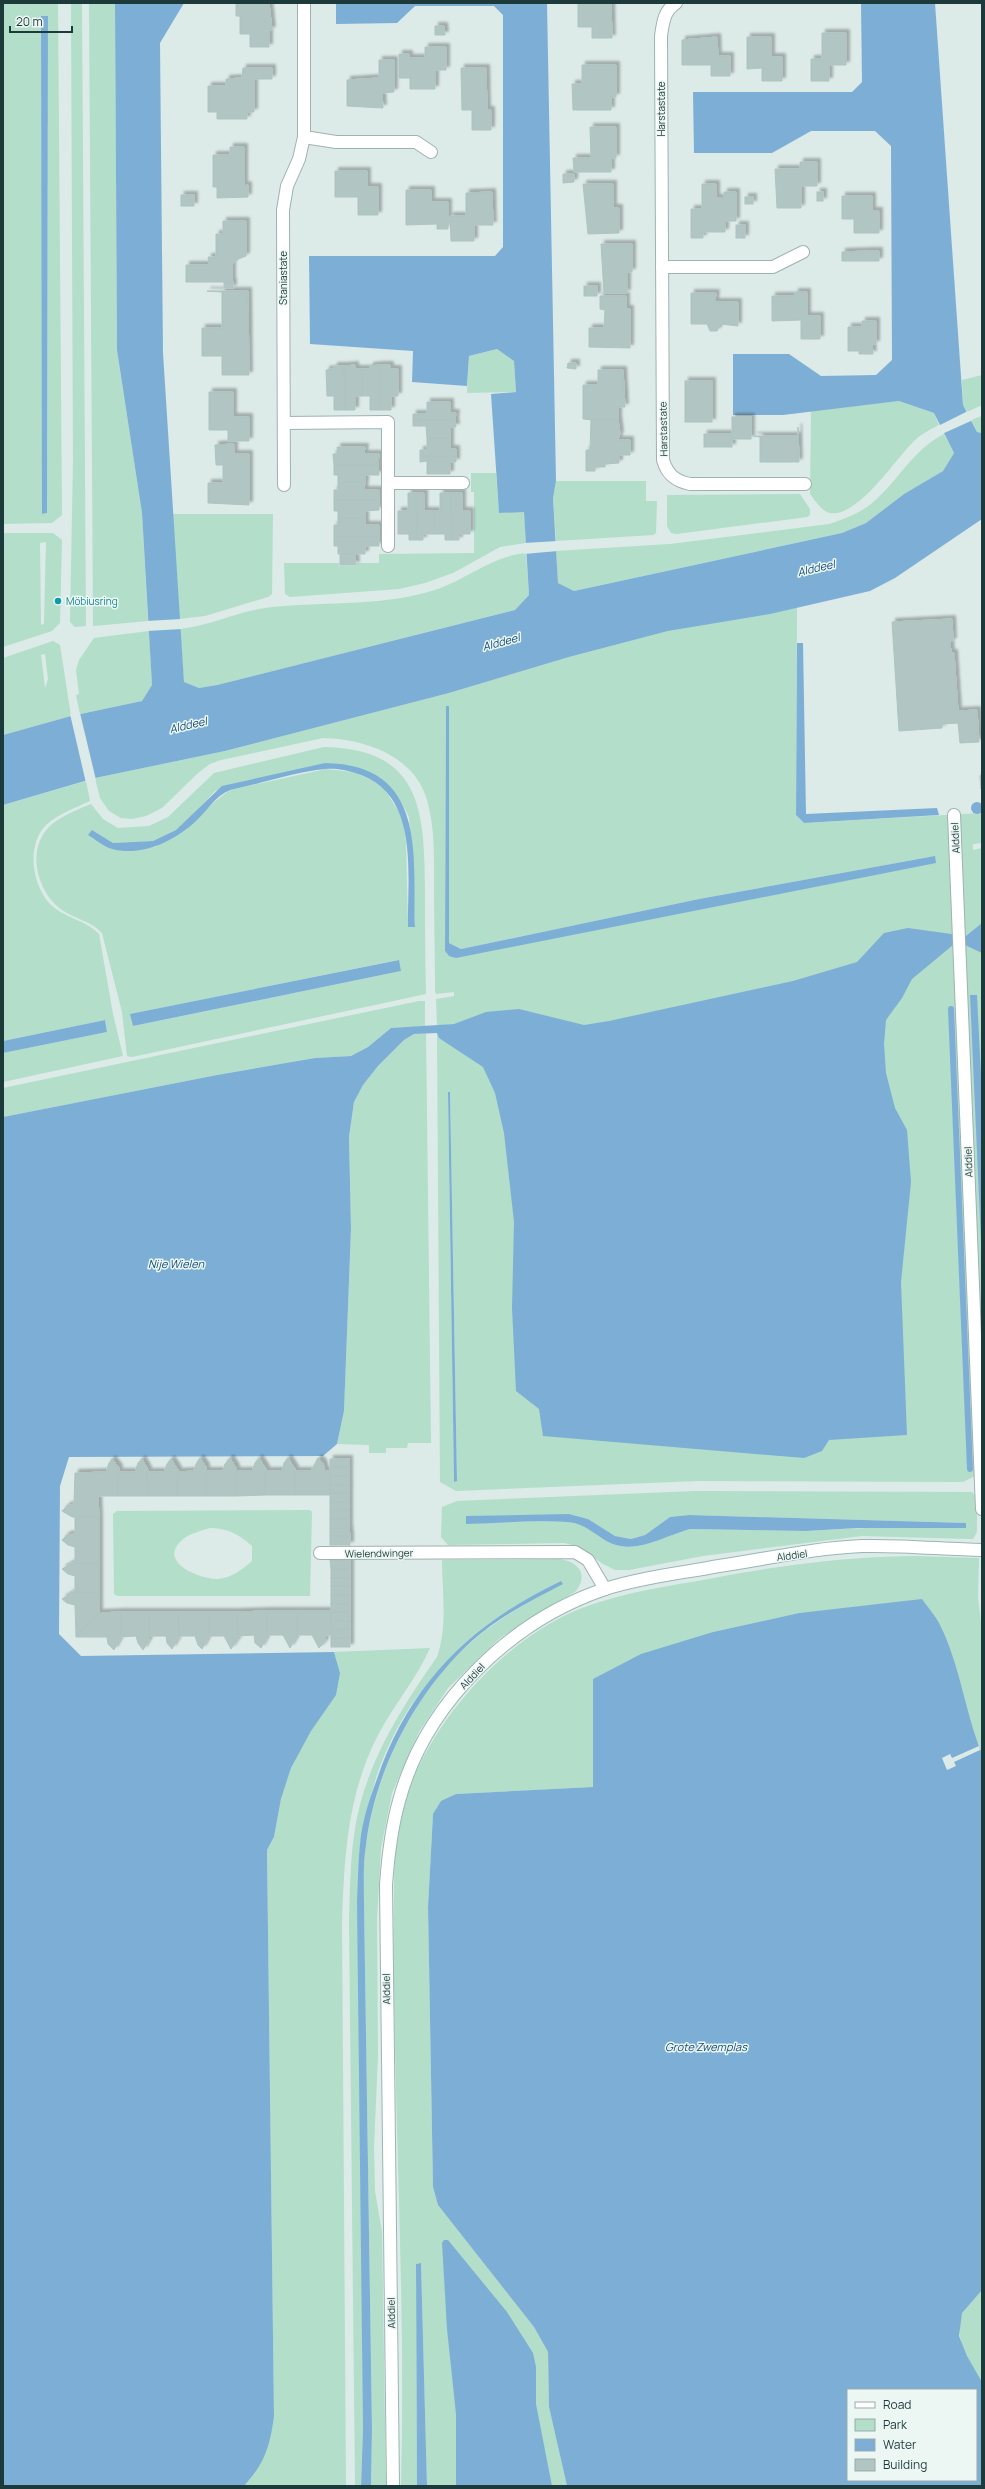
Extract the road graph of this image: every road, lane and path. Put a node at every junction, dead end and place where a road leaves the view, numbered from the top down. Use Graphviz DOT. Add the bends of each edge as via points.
graph roads {
  1 [pos="304,3"];
  2 [pos="676,3"];
  3 [pos="304,136"];
  4 [pos="431,152"];
  5 [pos="803,252"];
  6 [pos="662,267"];
  7 [pos="284,424"];
  8 [pos="388,483"];
  9 [pos="463,483"];
  10 [pos="805,484"];
  11 [pos="284,485"];
  12 [pos="388,546"];
  13 [pos="954,815"];
  14 [pos="982,1509"];
  15 [pos="982,1550"];
  16 [pos="320,1553"];
  17 [pos="605,1589"];
  18 [pos="393,2486"];
  1 -- 3 [label="street, Staniastate"];
  2 -- 6 [label="street, Harstastate" via="669,8 664,18 661,36"];
  3 -- 4 [label="street" via="336,142 416,142"];
  3 -- 7 [label="street, Staniastate" via="299,159 287,186 283,210"];
  5 -- 6 [label="street" via="773,267"];
  6 -- 10 [label="street, Harstastate" via="663,460 666,470 680,482 690,484"];
  7 -- 8 [label="street" via="388,422"];
  7 -- 11 [label="street, Staniastate"];
  8 -- 9 [label="street"];
  8 -- 12 [label="street"];
  13 -- 14 [label="street, Alddiel"];
  15 -- 17 [label="street, Alddiel" via="861,1546 658,1576"];
  16 -- 17 [label="street, Wielendwinger" via="575,1552 588,1560"];
  17 -- 18 [label="street, Alddiel" via="544,1618 514,1638 481,1666 439,1715 415,1756 399,1800 389,1842 385,1925"];
}
